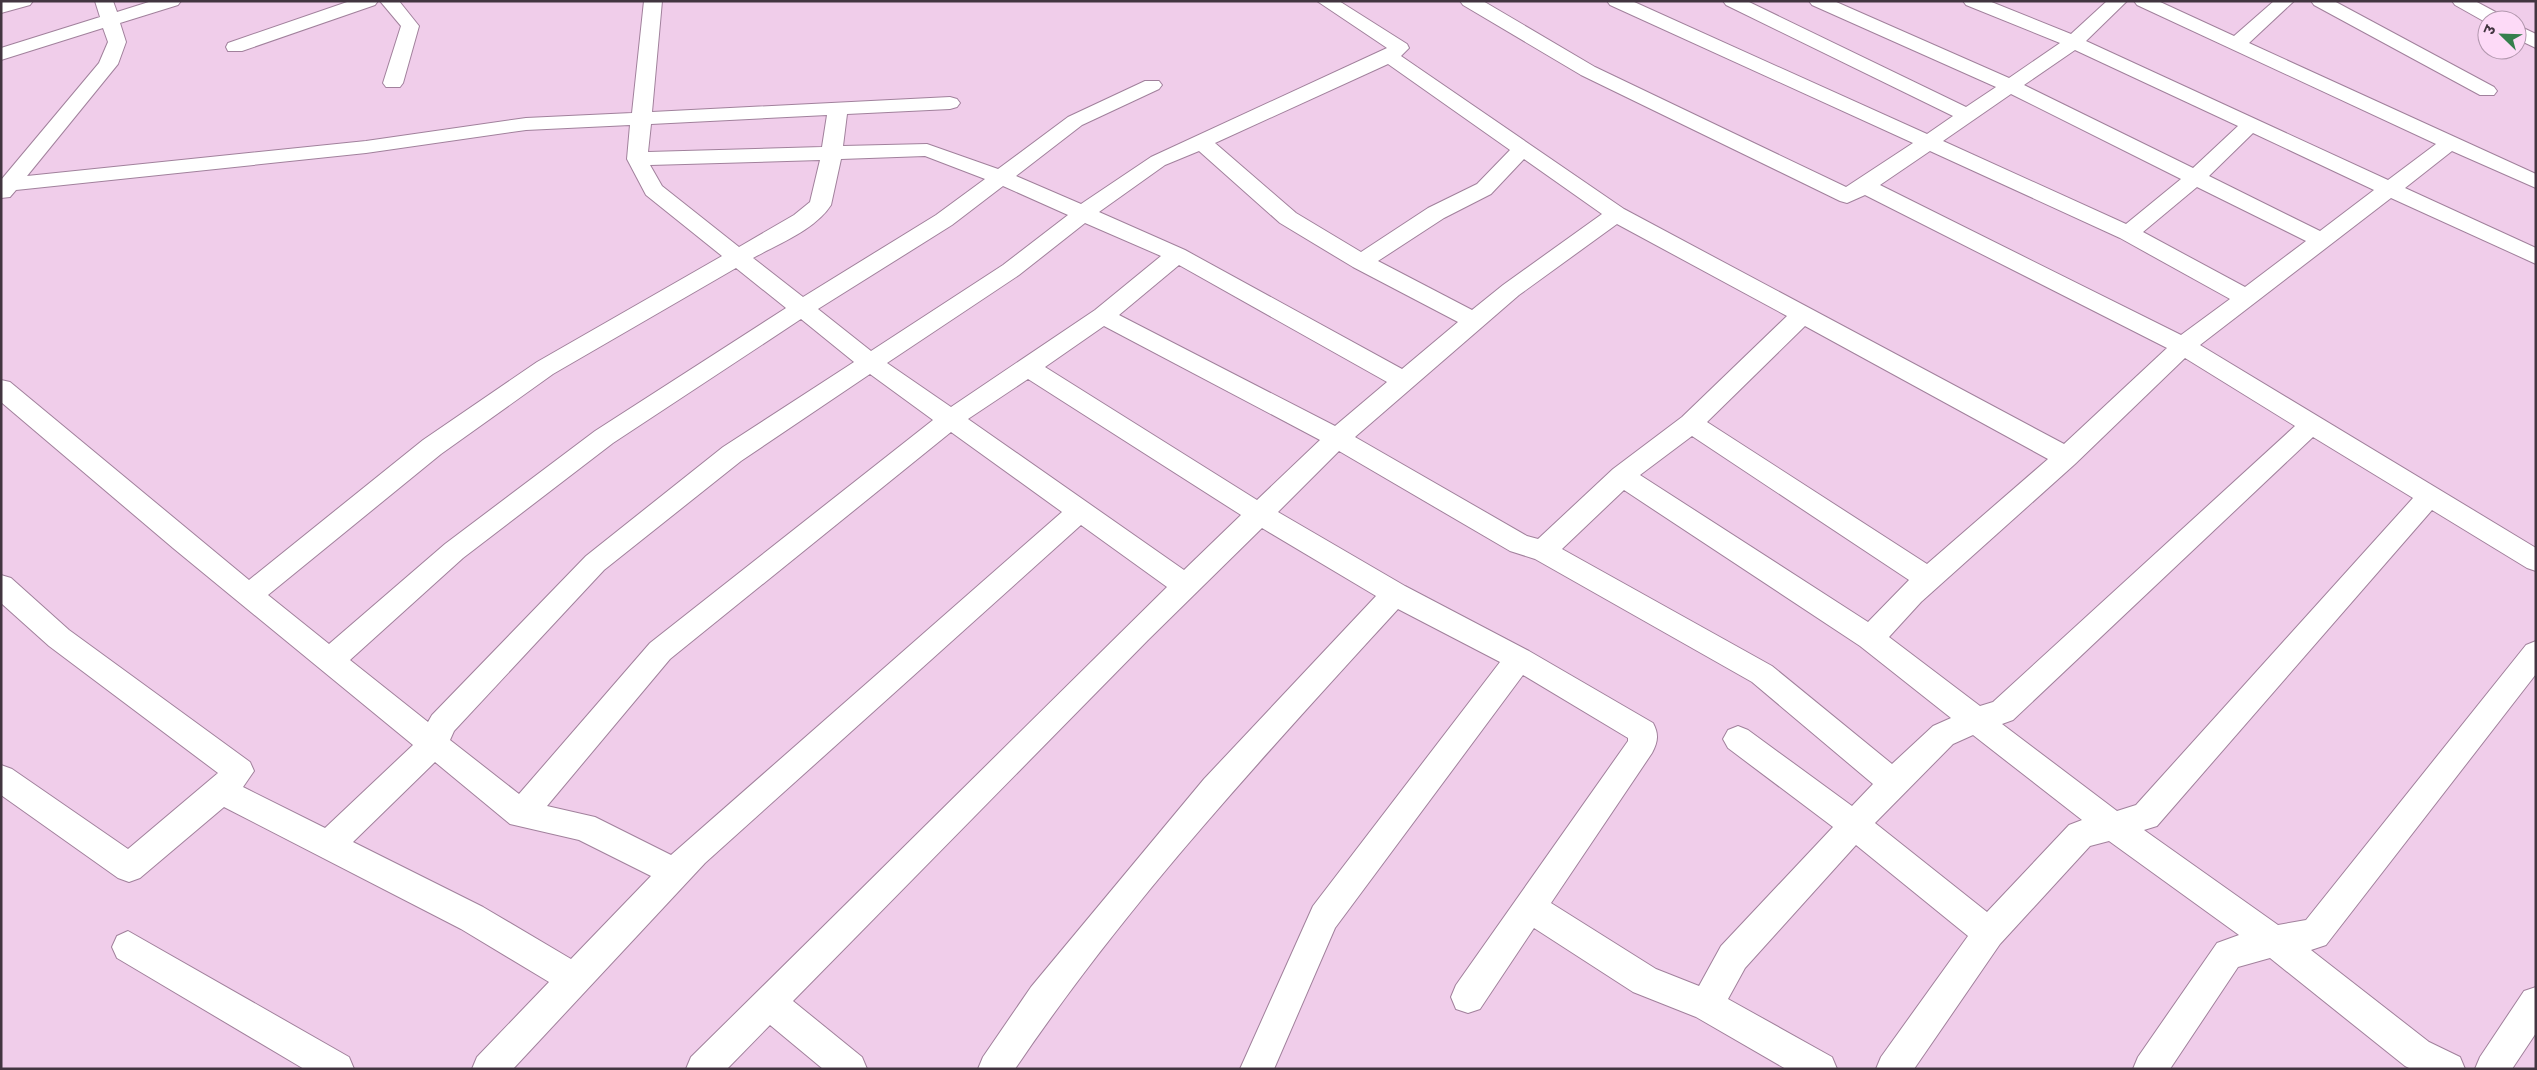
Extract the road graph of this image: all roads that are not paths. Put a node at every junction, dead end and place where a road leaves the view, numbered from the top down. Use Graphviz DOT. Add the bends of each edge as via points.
graph roads {
  1 [pos="24,1"];
  2 [pos="104,1"];
  3 [pos="172,1"];
  4 [pos="369,1"];
  5 [pos="389,1"];
  6 [pos="653,1"];
  7 [pos="1326,1"];
  8 [pos="1469,1"];
  9 [pos="1616,1"];
  10 [pos="1732,1"];
  11 [pos="1818,1"];
  12 [pos="1972,1"];
  13 [pos="2118,1"];
  14 [pos="2143,1"];
  15 [pos="2285,1"];
  16 [pos="2320,1"];
  17 [pos="2461,1"];
  18 [pos="1,8"];
  19 [pos="2478,10"];
  20 [pos="110,21"];
  21 [pos="2074,42"];
  22 [pos="2236,44"];
  23 [pos="235,48"];
  24 [pos="1,54"];
  25 [pos="1389,56"];
  26 [pos="393,83"];
  27 [pos="1152,85"];
  28 [pos="2010,86"];
  29 [pos="2487,91"];
  30 [pos="950,104"];
  31 [pos="838,108"];
  32 [pos="1967,115"];
  33 [pos="641,117"];
  34 [pos="2250,124"];
  35 [pos="1201,142"];
  36 [pos="2451,142"];
  37 [pos="1927,143"];
  38 [pos="1522,149"];
  39 [pos="832,152"];
  40 [pos="637,159"];
  41 [pos="1001,177"];
  42 [pos="2195,178"];
  43 [pos="2536,182"];
  44 [pos="1865,186"];
  45 [pos="5,189"];
  46 [pos="2390,190"];
  47 [pos="1085,212"];
  48 [pos="1616,214"];
  49 [pos="2128,233"];
  50 [pos="2323,241"];
  51 [pos="1177,255"];
  52 [pos="737,257"];
  53 [pos="2536,257"];
  54 [pos="1361,262"];
  55 [pos="2247,298"];
  56 [pos="802,308"];
  57 [pos="1103,316"];
  58 [pos="1801,316"];
  59 [pos="1474,321"];
  60 [pos="2183,346"];
  61 [pos="872,364"];
  62 [pos="1027,367"];
  63 [pos="1404,380"];
  64 [pos="1,388"];
  65 [pos="951,419"];
  66 [pos="1691,423"];
  67 [pos="2312,424"];
  68 [pos="1337,438"];
  69 [pos="2066,457"];
  70 [pos="1622,476"];
  71 [pos="2430,496"];
  72 [pos="1080,510"];
  73 [pos="1260,514"];
  74 [pos="1543,551"];
  75 [pos="2536,560"];
  76 [pos="1928,579"];
  77 [pos="1,586"];
  78 [pos="1186,586"];
  79 [pos="1395,594"];
  80 [pos="249,595"];
  81 [pos="1870,638"];
  82 [pos="2536,652"];
  83 [pos="1519,659"];
  84 [pos="330,660"];
  85 [pos="1976,720"];
  86 [pos="1738,739"];
  87 [pos="434,744"];
  88 [pos="1,778"];
  89 [pos="1893,782"];
  90 [pos="221,791"];
  91 [pos="521,814"];
  92 [pos="1853,824"];
  93 [pos="2113,826"];
  94 [pos="328,846"];
  95 [pos="675,873"];
  96 [pos="1530,908"];
  97 [pos="1989,932"];
  98 [pos="2274,941"];
  99 [pos="128,947"];
  100 [pos="574,979"];
  101 [pos="1468,997"];
  102 [pos="769,1002"];
  103 [pos="2536,1002"];
  104 [pos="1707,1005"];
  105 [pos="2413,1061"];
  106 [pos="337,1069"];
  107 [pos="490,1069"];
  108 [pos="703,1069"];
  109 [pos="850,1069"];
  110 [pos="995,1069"];
  111 [pos="1257,1069"];
  112 [pos="1820,1069"];
  113 [pos="1892,1069"];
  114 [pos="2150,1069"];
  115 [pos="2448,1069"];
  116 [pos="2492,1069"];
  1 -- 18 [label="street"];
  2 -- 20 [label="street"];
  3 -- 20 [label="street"];
  4 -- 23 [label="street"];
  5 -- 26 [label="street" via="410,26"];
  6 -- 33 [label="street"];
  7 -- 25 [label="street" via="1400,48"];
  8 -- 44 [label="street" via="1588,71 1846,196"];
  9 -- 37 [label="street"];
  10 -- 32 [label="street"];
  11 -- 28 [label="street"];
  12 -- 21 [label="street"];
  13 -- 21 [label="street"];
  14 -- 22 [label="street"];
  15 -- 22 [label="street"];
  16 -- 29 [label="street"];
  17 -- 19 [label="street"];
  20 -- 24 [label="street"];
  20 -- 45 [label="street" via="117,42 108,64"];
  21 -- 28 [label="street"];
  21 -- 34 [label="street"];
  22 -- 36 [label="street"];
  25 -- 35 [label="street"];
  25 -- 38 [label="street"];
  27 -- 41 [label="street" via="1076,121"];
  28 -- 32 [label="street"];
  28 -- 42 [label="street"];
  30 -- 31 [label="street"];
  31 -- 33 [label="street"];
  31 -- 39 [label="street"];
  32 -- 37 [label="street"];
  33 -- 40 [label="street"];
  33 -- 45 [label="street" via="526,124 366,147"];
  34 -- 42 [label="street"];
  34 -- 46 [label="street"];
  35 -- 47 [label="street" via="1158,161"];
  35 -- 54 [label="street" via="1288,218"];
  36 -- 43 [label="street"];
  36 -- 46 [label="street"];
  37 -- 44 [label="street"];
  37 -- 49 [label="street"];
  38 -- 48 [label="street"];
  38 -- 54 [label="street" via="1484,189 1436,213"];
  39 -- 40 [label="street"];
  39 -- 41 [label="street" via="927,150"];
  39 -- 52 [label="street" via="820,205 802,220"];
  40 -- 52 [label="street" via="653,190"];
  41 -- 47 [label="street"];
  41 -- 56 [label="street" via="944,220"];
  42 -- 49 [label="street"];
  42 -- 50 [label="street"];
  44 -- 60 [label="street"];
  46 -- 50 [label="street"];
  46 -- 53 [label="street"];
  47 -- 51 [label="street"];
  47 -- 61 [label="street" via="1011,270"];
  48 -- 58 [label="street"];
  48 -- 59 [label="street"];
  49 -- 55 [label="street"];
  50 -- 55 [label="street"];
  51 -- 57 [label="street"];
  51 -- 63 [label="street"];
  52 -- 56 [label="street"];
  52 -- 80 [label="street" via="545,368 432,447"];
  54 -- 59 [label="street"];
  55 -- 60 [label="street"];
  56 -- 61 [label="street"];
  56 -- 84 [label="street" via="604,437 454,551"];
  57 -- 62 [label="street"];
  57 -- 68 [label="street"];
  58 -- 66 [label="street"];
  58 -- 69 [label="street"];
  59 -- 63 [label="street"];
  60 -- 67 [label="street"];
  60 -- 69 [label="street"];
  61 -- 65 [label="street"];
  61 -- 87 [label="street" via="732,454 596,563 442,724"];
  62 -- 65 [label="street"];
  62 -- 73 [label="street"];
  63 -- 68 [label="street"];
  64 -- 80 [label="street"];
  65 -- 72 [label="street"];
  65 -- 91 [label="street" via="660,651"];
  66 -- 70 [label="street"];
  66 -- 76 [label="street"];
  67 -- 71 [label="street"];
  67 -- 85 [label="street" via="2003,711"];
  68 -- 73 [label="street"];
  68 -- 74 [label="street" via="1519,544"];
  69 -- 76 [label="street"];
  70 -- 74 [label="street"];
  70 -- 81 [label="street"];
  71 -- 75 [label="street"];
  71 -- 93 [label="street" via="2146,816"];
  72 -- 78 [label="street"];
  72 -- 95 [label="street"];
  73 -- 78 [label="street"];
  73 -- 79 [label="street"];
  74 -- 89 [label="street" via="1762,674"];
  76 -- 81 [label="street"];
  77 -- 90 [label="street" via="59,638 239,771"];
  78 -- 102 [label="street"];
  79 -- 83 [label="street"];
  79 -- 110 [label="street" via="1215,788 1043,999"];
  80 -- 84 [label="street"];
  81 -- 85 [label="street"];
  82 -- 98 [label="street" via="2315,934"];
  83 -- 96 [label="street" via="1643,732 1642,744"];
  83 -- 111 [label="street" via="1324,917"];
  84 -- 87 [label="street"];
  85 -- 89 [label="street" via="1943,735"];
  85 -- 93 [label="street"];
  86 -- 92 [label="street"];
  87 -- 91 [label="street"];
  87 -- 94 [label="street"];
  88 -- 90 [label="street" via="129,868"];
  89 -- 92 [label="street"];
  90 -- 94 [label="street"];
  91 -- 95 [label="street" via="584,827"];
  92 -- 97 [label="street"];
  92 -- 104 [label="street" via="1733,957"];
  93 -- 97 [label="street" via="2080,834"];
  93 -- 98 [label="street"];
  94 -- 100 [label="street" via="472,918"];
  95 -- 100 [label="street"];
  96 -- 101 [label="street"];
  96 -- 104 [label="street" via="1645,981"];
  97 -- 113 [label="street"];
  98 -- 105 [label="street"];
  98 -- 114 [label="street" via="2228,954"];
  99 -- 106 [label="street"];
  100 -- 107 [label="street"];
  102 -- 108 [label="street"];
  102 -- 109 [label="street"];
  103 -- 116 [label="street"];
  104 -- 112 [label="street"];
  105 -- 115 [label="street"];
}
